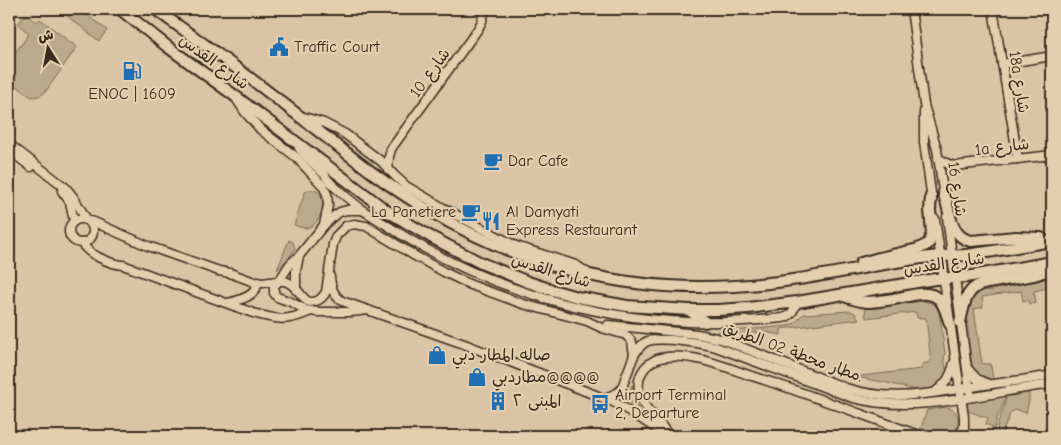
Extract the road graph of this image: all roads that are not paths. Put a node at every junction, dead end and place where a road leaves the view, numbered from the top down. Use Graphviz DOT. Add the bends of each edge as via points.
graph roads {
  1 [pos="120,9"];
  2 [pos="156,9"];
  3 [pos="485,9"];
  4 [pos="911,9"];
  5 [pos="993,9"];
  6 [pos="1052,56"];
  7 [pos="1002,64"];
  8 [pos="235,96"];
  9 [pos="924,105"];
  10 [pos="300,116"];
  11 [pos="293,140"];
  12 [pos="9,144"];
  13 [pos="391,149"];
  14 [pos="9,150"];
  15 [pos="371,154"];
  16 [pos="1052,155"];
  17 [pos="938,158"];
  18 [pos="1018,159"];
  19 [pos="954,166"];
  20 [pos="388,168"];
  21 [pos="941,178"];
  22 [pos="944,194"];
  23 [pos="931,196"];
  24 [pos="362,210"];
  25 [pos="74,221"];
  26 [pos="88,221"];
  27 [pos="324,225"];
  28 [pos="1052,240"];
  29 [pos="82,243"];
  30 [pos="952,255"];
  31 [pos="299,256"];
  32 [pos="941,256"];
  33 [pos="1052,262"];
  34 [pos="1052,269"];
  35 [pos="330,270"];
  36 [pos="844,271"];
  37 [pos="592,276"];
  38 [pos="949,279"];
  39 [pos="278,281"];
  40 [pos="258,282"];
  41 [pos="296,290"];
  42 [pos="840,295"];
  43 [pos="797,302"];
  44 [pos="228,303"];
  45 [pos="627,306"];
  46 [pos="368,310"];
  47 [pos="689,310"];
  48 [pos="311,311"];
  49 [pos="613,314"];
  50 [pos="587,321"];
  51 [pos="705,322"];
  52 [pos="955,323"];
  53 [pos="634,354"];
  54 [pos="955,359"];
  55 [pos="967,368"];
  56 [pos="1052,376"];
  57 [pos="1052,384"];
  58 [pos="990,385"];
  59 [pos="970,388"];
  60 [pos="960,390"];
  61 [pos="933,394"];
  62 [pos="971,397"];
  63 [pos="605,398"];
  64 [pos="961,399"];
  65 [pos="669,436"];
  66 [pos="921,436"];
  67 [pos="958,436"];
  1 -- 8 [label="main road, شارع القدس"];
  2 -- 10 [label="main road, شارع القدس"];
  3 -- 13 [label="street, شارع 10" via="482,21 468,44"];
  4 -- 9 [label="street, شارع 16"];
  5 -- 7 [label="street, 18a شارع"];
  6 -- 7 [label="street"];
  7 -- 18 [label="street, 18a شارع"];
  8 -- 11 [label="main road, شارع القدس"];
  8 -- 27 [label="street" via="262,130 296,157 321,183 328,201"];
  9 -- 17 [label="street, شارع 16"];
  9 -- 23 [label="street, شارع 16" via="924,142"];
  10 -- 15 [label="street" via="339,130"];
  10 -- 37 [label="main road, شارع القدس" via="403,195 445,220 497,246"];
  11 -- 24 [label="street" via="331,183"];
  11 -- 45 [label="main road, شارع القدس" via="387,211 481,263 552,290"];
  12 -- 26 [label="street" via="66,188"];
  13 -- 15 [label="street"];
  13 -- 20 [label="street, شارع 10"];
  14 -- 25 [label="street" via="64,193 70,202"];
  15 -- 20 [label="street"];
  16 -- 18 [label="street, 1a شارع"];
  17 -- 19 [label="street, 1a شارع"];
  17 -- 21 [label="street, شارع 16"];
  18 -- 19 [label="street, 1a شارع"];
  19 -- 21 [label="street, 1a شارع"];
  20 -- 37 [label="street" via="406,186 445,209 516,246 576,265"];
  21 -- 22 [label="street, شارع 16"];
  22 -- 28 [label="main road" via="954,228 964,239 1016,237"];
  22 -- 30 [label="street, شارع 16"];
  23 -- 32 [label="street, شارع 16"];
  23 -- 36 [label="main road" via="932,233 926,245 870,260"];
  24 -- 27 [label="street" via="343,211"];
  24 -- 49 [label="street" via="426,249 491,280 560,302"];
  25 -- 26 [label="street" via="82,218"];
  25 -- 29 [label="street" via="69,234 73,240"];
  26 -- 29 [label="street" via="93,227 93,234"];
  26 -- 40 [label="street" via="194,266"];
  27 -- 31 [label="street"];
  28 -- 30 [label="main road, شارع القدس"];
  29 -- 44 [label="street" via="93,253 104,254 123,265"];
  30 -- 32 [label="main road, شارع القدس"];
  30 -- 38 [label="street, شارع 16"];
  31 -- 39 [label="street"];
  31 -- 41 [label="street"];
  32 -- 36 [label="main road, شارع القدس"];
  32 -- 38 [label="street, شارع 16"];
  33 -- 38 [label="main road, شارع القدس"];
  34 -- 52 [label="main road" via="974,288"];
  35 -- 41 [label="street" via="326,292 320,299 307,301"];
  35 -- 46 [label="street" via="332,287 338,298"];
  35 -- 50 [label="street" via="336,236 346,226 362,225 471,285 523,304"];
  36 -- 37 [label="main road, شارع القدس" via="762,284 707,287 628,283"];
  38 -- 42 [label="main road, شارع القدس"];
  38 -- 52 [label="street"];
  39 -- 40 [label="street"];
  39 -- 41 [label="street" via="288,282"];
  39 -- 48 [label="street" via="274,286 275,295"];
  40 -- 44 [label="street" via="255,291"];
  42 -- 43 [label="main road, شارع القدس"];
  42 -- 52 [label="main road" via="867,302 930,294 940,300"];
  43 -- 47 [label="main road, شارع القدس"];
  43 -- 51 [label="street" via="792,314 786,317"];
  44 -- 48 [label="street" via="282,319"];
  45 -- 47 [label="main road, شارع القدس"];
  45 -- 49 [label="main road"];
  46 -- 48 [label="street"];
  46 -- 63 [label="street"];
  47 -- 51 [label="main road"];
  49 -- 51 [label="street"];
  50 -- 53 [label="street" via="626,335 632,342"];
  50 -- 61 [label="street, مطار محطة 02 الطريق." via="722,339 864,393 896,396"];
  52 -- 54 [label="street"];
  52 -- 55 [label="street"];
  53 -- 63 [label="street" via="621,390"];
  53 -- 64 [label="street, مطار محطة 02 الطريق." via="651,340 698,343 862,401 901,405"];
  54 -- 60 [label="street"];
  54 -- 61 [label="street" via="947,382"];
  55 -- 58 [label="street" via="977,379"];
  55 -- 59 [label="street"];
  56 -- 58 [label="street, مطار محطة 02 الطريق."];
  57 -- 62 [label="street, مطار محطة 02 الطريق."];
  58 -- 59 [label="street, مطار محطة 02 الطريق."];
  59 -- 60 [label="street, مطار محطة 02 الطريق."];
  59 -- 62 [label="street"];
  60 -- 61 [label="street, مطار محطة 02 الطريق."];
  60 -- 64 [label="street"];
  62 -- 64 [label="street, مطار محطة 02 الطريق."];
  63 -- 65 [label="street"];
  64 -- 67 [label="street" via="965,422"];
  65 -- 66 [label="street" via="644,404 638,389 641,374 651,361 673,357 699,360 743,373"];
}
